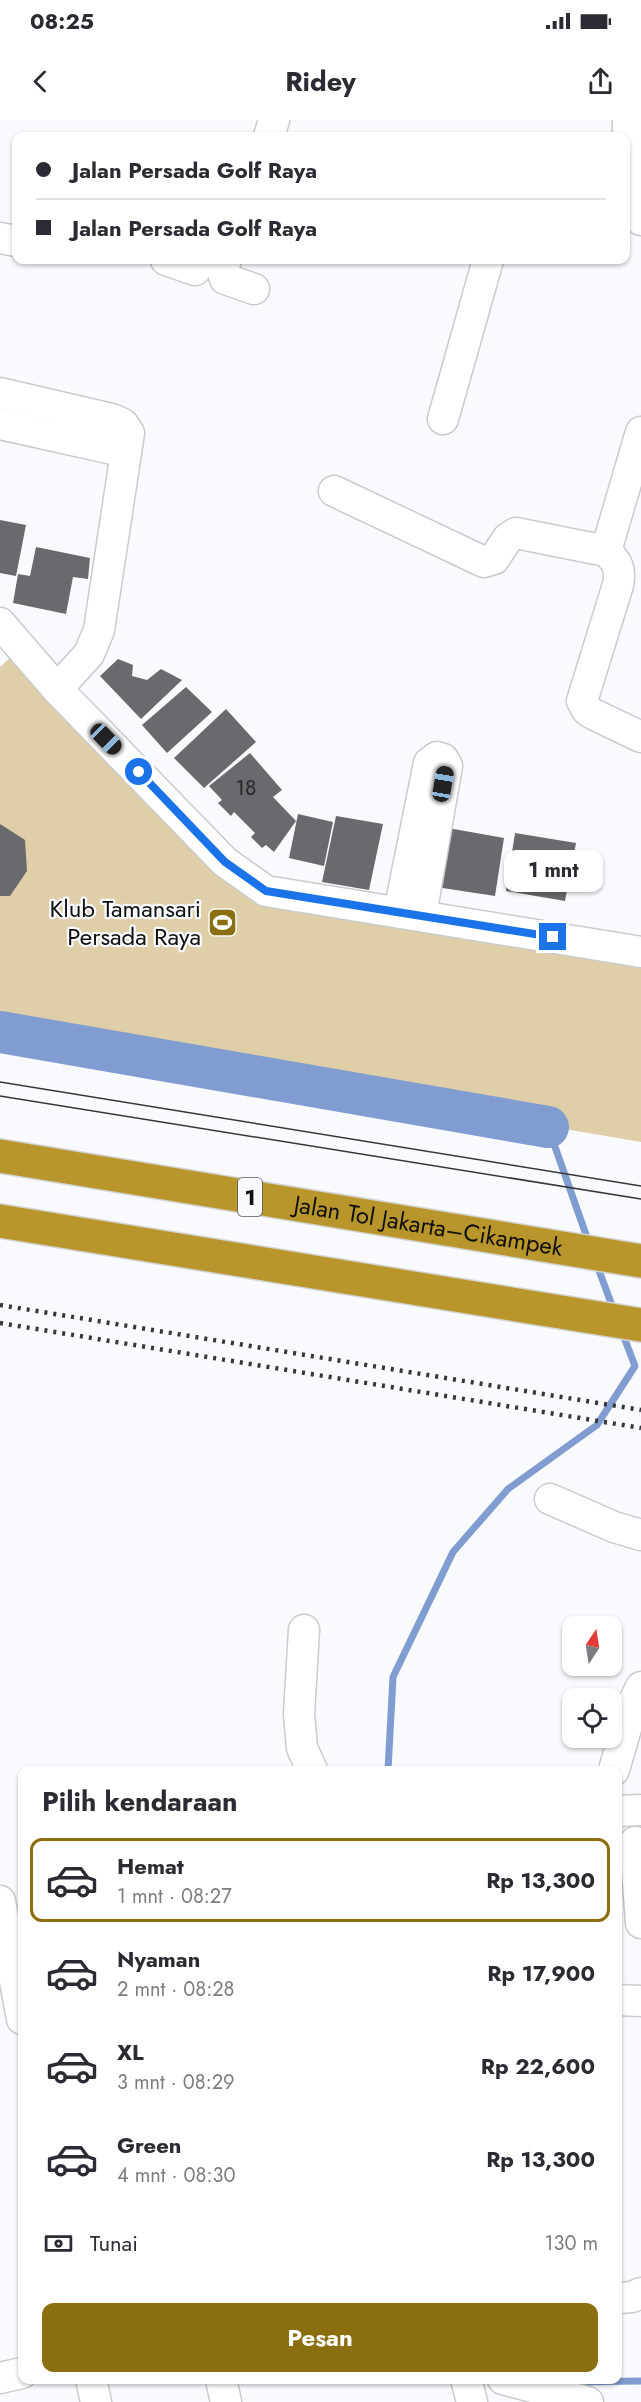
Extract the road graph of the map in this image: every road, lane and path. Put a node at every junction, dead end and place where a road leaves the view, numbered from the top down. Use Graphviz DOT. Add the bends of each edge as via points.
graph roads {
  1 [pos="630,164"];
  2 [pos="632,208"];
  3 [pos="178,264"];
  4 [pos="224,264"];
  5 [pos="487,264"];
  6 [pos="195,270"];
  7 [pos="254,289"];
  8 [pos="0,393"];
  9 [pos="443,419"];
  10 [pos="0,424"];
  11 [pos="641,432"];
  12 [pos="126,452"];
  13 [pos="334,491"];
  14 [pos="606,551"];
  15 [pos="0,623"];
  16 [pos="57,689"];
  17 [pos="641,737"];
  18 [pos="641,952"];
  19 [pos="0,1156"];
  20 [pos="0,1221"];
  21 [pos="641,1261"];
  22 [pos="641,1325"];
  23 [pos="550,1499"];
  24 [pos="641,1535"];
  25 [pos="304,1630"];
  26 [pos="641,1687"];
  27 [pos="310,1766"];
  28 [pos="615,1766"];
  29 [pos="641,1810"];
  30 [pos="622,1811"];
  31 [pos="635,1842"];
  32 [pos="0,1901"];
  33 [pos="641,1923"];
  34 [pos="4,1941"];
  35 [pos="18,1981"];
  36 [pos="622,2000"];
  37 [pos="641,2001"];
  38 [pos="641,2293"];
  39 [pos="622,2298"];
  40 [pos="18,2374"];
  41 [pos="0,2378"];
  42 [pos="92,2384"];
  43 [pos="223,2384"];
  44 [pos="467,2384"];
  45 [pos="521,2384"];
  46 [pos="96,2402"];
  47 [pos="226,2402"];
  48 [pos="472,2402"];
  49 [pos="588,2402"];
  1 -- 2 [label="street"];
  3 -- 6 [label="street"];
  4 -- 7 [label="street" via="225,279"];
  5 -- 9 [label="street"];
  8 -- 12 [label="street" via="123,424 129,433"];
  10 -- 12 [label="street"];
  11 -- 14 [label="street"];
  12 -- 16 [label="street" via="101,624 89,654"];
  13 -- 14 [label="street" via="484,562 494,559 516,533"];
  14 -- 17 [label="street" via="617,563 620,578 582,701 586,710"];
  15 -- 16 [label="street"];
  16 -- 18 [label="street" via="225,862 266,891"];
  19 -- 21 [label="highway, Jalan Tol Jakarta–Cikampek / 1"];
  20 -- 22 [label="highway"];
  23 -- 24 [label="street"];
  25 -- 27 [label="street" via="299,1714 302,1748"];
  26 -- 28 [label="street"];
  29 -- 30 [label="street"];
  31 -- 33 [label="street"];
  32 -- 34 [label="street"];
  34 -- 35 [label="street"];
  36 -- 37 [label="street"];
  38 -- 39 [label="street"];
  40 -- 41 [label="street"];
  42 -- 46 [label="street"];
  43 -- 47 [label="street"];
  44 -- 48 [label="street"];
  45 -- 49 [label="street"];
}
